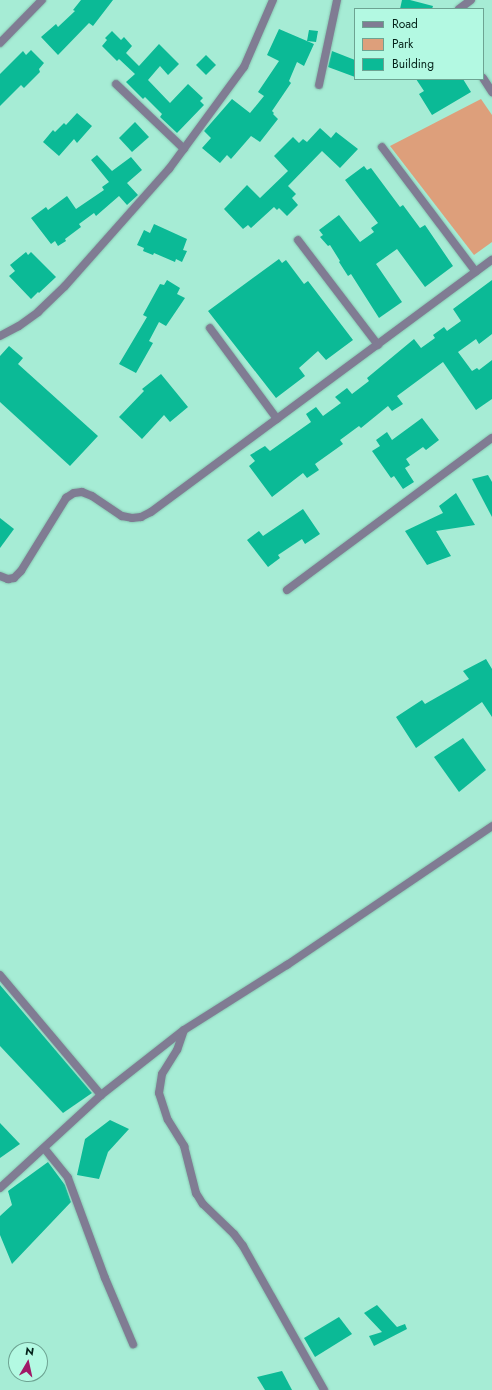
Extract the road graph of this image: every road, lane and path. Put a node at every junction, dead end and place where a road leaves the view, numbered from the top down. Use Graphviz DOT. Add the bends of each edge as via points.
graph roads {
  1 [pos="42,0"];
  2 [pos="273,0"];
  3 [pos="337,0"];
  4 [pos="471,0"];
  5 [pos="460,8"];
  6 [pos="0,43"];
  7 [pos="484,80"];
  8 [pos="116,84"];
  9 [pos="319,85"];
  10 [pos="492,92"];
  11 [pos="382,147"];
  12 [pos="184,149"];
  13 [pos="298,240"];
  14 [pos="492,260"];
  15 [pos="476,272"];
  16 [pos="210,328"];
  17 [pos="0,336"];
  18 [pos="378,345"];
  19 [pos="276,419"];
  20 [pos="492,438"];
  21 [pos="0,576"];
  22 [pos="287,590"];
  23 [pos="492,826"];
  24 [pos="0,975"];
  25 [pos="184,1030"];
  26 [pos="101,1095"];
  27 [pos="44,1148"];
  28 [pos="0,1188"];
  29 [pos="133,1344"];
  30 [pos="324,1390"];
  1 -- 6 [label="street"];
  2 -- 12 [label="street" via="244,66"];
  3 -- 9 [label="street"];
  4 -- 5 [label="street"];
  7 -- 10 [label="street"];
  8 -- 12 [label="street"];
  11 -- 15 [label="street"];
  12 -- 17 [label="street" via="169,170 65,286 38,312"];
  13 -- 18 [label="street"];
  14 -- 15 [label="street"];
  15 -- 18 [label="street"];
  16 -- 19 [label="street"];
  18 -- 19 [label="street"];
  19 -- 21 [label="street" via="178,494 141,517 122,516 92,496 82,492 74,493 66,498 21,571 14,578"];
  20 -- 22 [label="street"];
  23 -- 25 [label="street" via="287,965"];
  24 -- 26 [label="street"];
  25 -- 26 [label="street"];
  25 -- 30 [label="street" via="177,1050 162,1074 159,1093 168,1120 184,1146 196,1193 203,1204 243,1246"];
  26 -- 27 [label="street"];
  27 -- 28 [label="street"];
  27 -- 29 [label="street" via="68,1178 74,1191 105,1278"];
}
